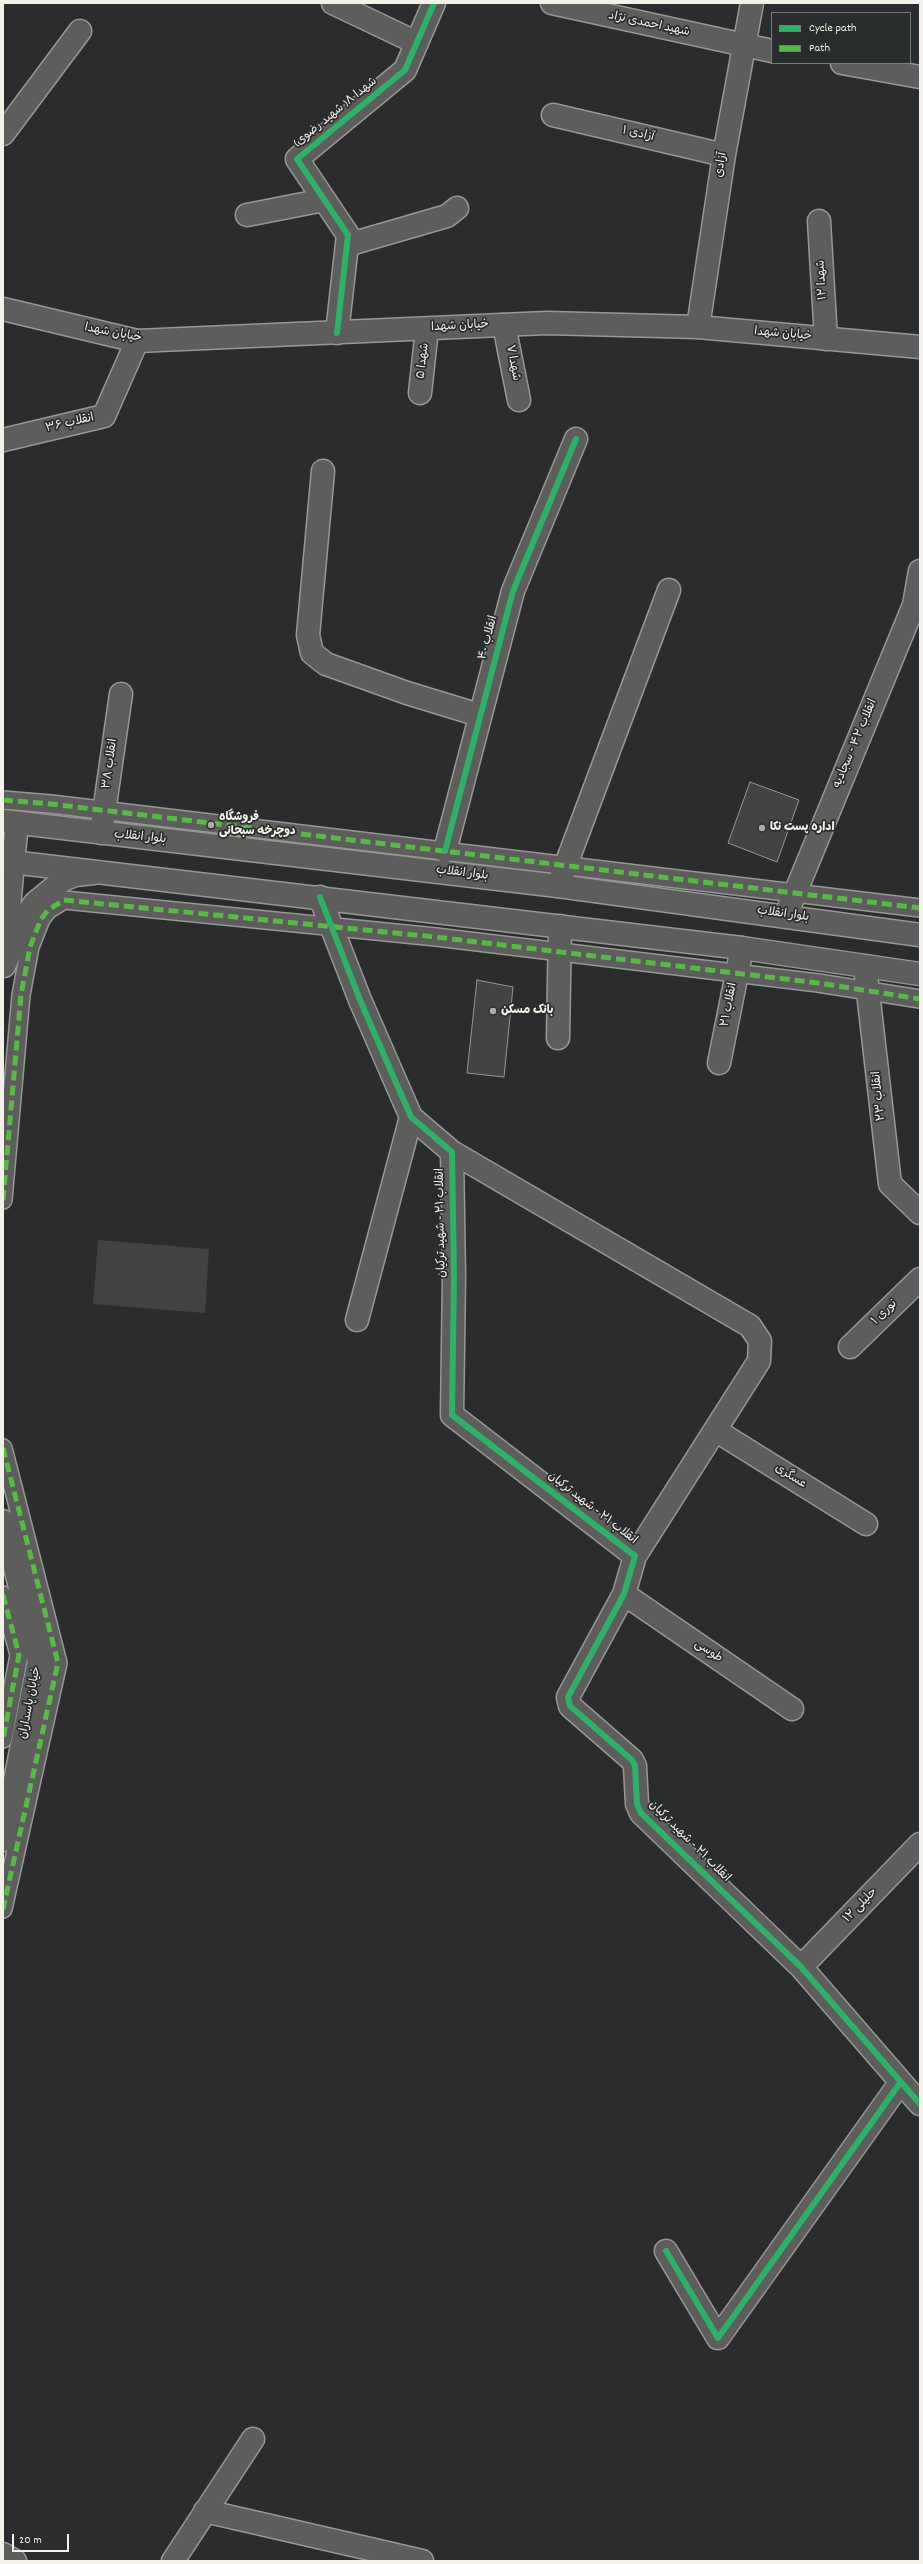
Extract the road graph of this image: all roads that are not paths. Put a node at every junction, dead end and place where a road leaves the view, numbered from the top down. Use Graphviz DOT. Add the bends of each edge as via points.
graph roads {
  1 [pos="333,3"];
  2 [pos="434,3"];
  3 [pos="552,3"];
  4 [pos="752,3"];
  5 [pos="80,30"];
  6 [pos="417,42"];
  7 [pos="745,46"];
  8 [pos="771,51"];
  9 [pos="848,64"];
  10 [pos="920,77"];
  11 [pos="553,114"];
  12 [pos="3,134"];
  13 [pos="724,155"];
  14 [pos="324,200"];
  15 [pos="457,208"];
  16 [pos="247,215"];
  17 [pos="819,221"];
  18 [pos="347,245"];
  19 [pos="3,309"];
  20 [pos="504,325"];
  21 [pos="698,328"];
  22 [pos="427,329"];
  23 [pos="337,332"];
  24 [pos="826,339"];
  25 [pos="137,342"];
  26 [pos="920,348"];
  27 [pos="420,393"];
  28 [pos="519,400"];
  29 [pos="576,439"];
  30 [pos="3,440"];
  31 [pos="322,471"];
  32 [pos="920,571"];
  33 [pos="669,590"];
  34 [pos="917,606"];
  35 [pos="121,694"];
  36 [pos="480,715"];
  37 [pos="3,800"];
  38 [pos="104,812"];
  39 [pos="10,822"];
  40 [pos="102,833"];
  41 [pos="445,851"];
  42 [pos="8,862"];
  43 [pos="566,865"];
  44 [pos="98,872"];
  45 [pos="558,886"];
  46 [pos="795,893"];
  47 [pos="320,898"];
  48 [pos="920,908"];
  49 [pos="786,915"];
  50 [pos="560,926"];
  51 [pos="332,927"];
  52 [pos="920,934"];
  53 [pos="742,948"];
  54 [pos="560,952"];
  55 [pos="865,966"];
  56 [pos="3,970"];
  57 [pos="737,973"];
  58 [pos="920,974"];
  59 [pos="868,991"];
  60 [pos="920,999"];
  61 [pos="558,1038"];
  62 [pos="719,1063"];
  63 [pos="411,1117"];
  64 [pos="452,1152"];
  65 [pos="3,1200"];
  66 [pos="920,1213"];
  67 [pos="920,1279"];
  68 [pos="357,1320"];
  69 [pos="850,1347"];
  70 [pos="715,1430"];
  71 [pos="3,1448"];
  72 [pos="3,1521"];
  73 [pos="866,1524"];
  74 [pos="635,1556"];
  75 [pos="624,1594"];
  76 [pos="3,1595"];
  77 [pos="792,1709"];
  78 [pos="3,1739"];
  79 [pos="3,1840"];
  80 [pos="920,1844"];
  81 [pos="3,1909"];
  82 [pos="801,1967"];
  83 [pos="900,2083"];
  84 [pos="920,2104"];
  85 [pos="666,2251"];
  86 [pos="253,2439"];
  87 [pos="206,2511"];
  88 [pos="3,2554"];
  89 [pos="15,2561"];
  90 [pos="173,2561"];
  91 [pos="422,2561"];
  1 -- 6 [label="street"];
  2 -- 6 [label="street, شهدا ۸( شهید رضوی)"];
  3 -- 7 [label="street, شهید احمدی نژاد"];
  4 -- 7 [label="street, آزادی"];
  5 -- 12 [label="street"];
  6 -- 14 [label="street, شهدا ۸( شهید رضوی)" via="405,70 297,159"];
  7 -- 8 [label="street, شهید احمدی نژاد"];
  7 -- 13 [label="street, آزادی"];
  9 -- 10 [label="street"];
  11 -- 13 [label="street, آزادی ۱"];
  13 -- 21 [label="street, آزادی"];
  14 -- 16 [label="street"];
  14 -- 18 [label="street, شهدا ۸( شهید رضوی)" via="348,235"];
  15 -- 18 [label="street" via="447,216"];
  17 -- 24 [label="street, شهدا ۱۲"];
  18 -- 23 [label="street, شهدا ۸( شهید رضوی)"];
  19 -- 25 [label="street, خیابان شهدا"];
  20 -- 21 [label="street, خیابان شهدا" via="547,323"];
  20 -- 22 [label="street, خیابان شهدا"];
  20 -- 28 [label="street, شهدا ۷"];
  21 -- 24 [label="street, خیابان شهدا"];
  22 -- 23 [label="street, خیابان شهدا"];
  22 -- 27 [label="street, شهدا ۵"];
  23 -- 25 [label="street, خیابان شهدا"];
  24 -- 26 [label="street, خیابان شهدا"];
  25 -- 30 [label="street, انقلاب ۳۶" via="104,416"];
  29 -- 36 [label="street, انقلاب ۴۰" via="513,591"];
  31 -- 36 [label="street" via="308,636 312,653 326,664 407,693"];
  32 -- 34 [label="street, انقلاب ۴۲ - سجادیه"];
  33 -- 43 [label="street"];
  34 -- 46 [label="street, انقلاب ۴۲ - سجادیه"];
  35 -- 38 [label="street, انقلاب ۳۸"];
  36 -- 41 [label="street, انقلاب ۴۰"];
  37 -- 38 [label="street"];
  38 -- 40 [label="street, انقلاب ۳۸"];
  38 -- 41 [label="street"];
  39 -- 40 [label="street, بلوار انقلاب"];
  39 -- 42 [label="street"];
  40 -- 45 [label="street, بلوار انقلاب"];
  41 -- 43 [label="street"];
  42 -- 44 [label="street"];
  42 -- 56 [label="street"];
  43 -- 45 [label="street"];
  43 -- 46 [label="street"];
  44 -- 47 [label="street"];
  44 -- 56 [label="street" via="75,875 63,880 35,903"];
  45 -- 49 [label="street, بلوار انقلاب"];
  46 -- 48 [label="street"];
  46 -- 49 [label="street, انقلاب ۴۲ - سجادیه"];
  47 -- 50 [label="street"];
  47 -- 51 [label="street, انقلاب ۲۱ - شهید ترکیان"];
  49 -- 52 [label="street, بلوار انقلاب"];
  50 -- 53 [label="street"];
  50 -- 54 [label="street"];
  51 -- 54 [label="street"];
  51 -- 63 [label="street, انقلاب ۲۱ - شهید ترکیان" via="360,1000"];
  51 -- 65 [label="street" via="64,900 48,910 41,919 30,947 21,995"];
  53 -- 55 [label="street"];
  53 -- 57 [label="street, انقلاب ۲۱"];
  54 -- 57 [label="street"];
  54 -- 61 [label="street"];
  55 -- 58 [label="street"];
  55 -- 59 [label="street, انقلاب ۲۳"];
  57 -- 59 [label="street"];
  57 -- 62 [label="street, انقلاب ۲۱"];
  59 -- 60 [label="street"];
  59 -- 66 [label="street, انقلاب ۲۳" via="890,1184"];
  63 -- 64 [label="street, انقلاب ۲۱ - شهید ترکیان"];
  63 -- 68 [label="street"];
  64 -- 70 [label="street" via="750,1326 760,1341 759,1361"];
  64 -- 74 [label="street, انقلاب ۲۱ - شهید ترکیان" via="452,1415"];
  67 -- 69 [label="street, نوری ۱"];
  70 -- 73 [label="street, عسگری"];
  70 -- 74 [label="street"];
  71 -- 81 [label="street" via="58,1663"];
  72 -- 79 [label="street, خیابان پاسداران" via="39,1661"];
  74 -- 75 [label="street, انقلاب ۲۱ - شهید ترکیان"];
  75 -- 77 [label="street, طوسی"];
  75 -- 82 [label="street, انقلاب ۲۱ - شهید ترکیان" via="568,1697 570,1706 632,1760 635,1766 637,1804 641,1813"];
  76 -- 78 [label="street" via="19,1656"];
  80 -- 82 [label="street, حلیلی ۱۲"];
  82 -- 83 [label="street, انقلاب ۲۱ - شهید ترکیان"];
  83 -- 84 [label="street, انقلاب ۲۱ - شهید ترکیان"];
  83 -- 85 [label="street" via="718,2338"];
  86 -- 87 [label="street"];
  87 -- 90 [label="street"];
  87 -- 91 [label="street"];
  88 -- 89 [label="street"];
}
